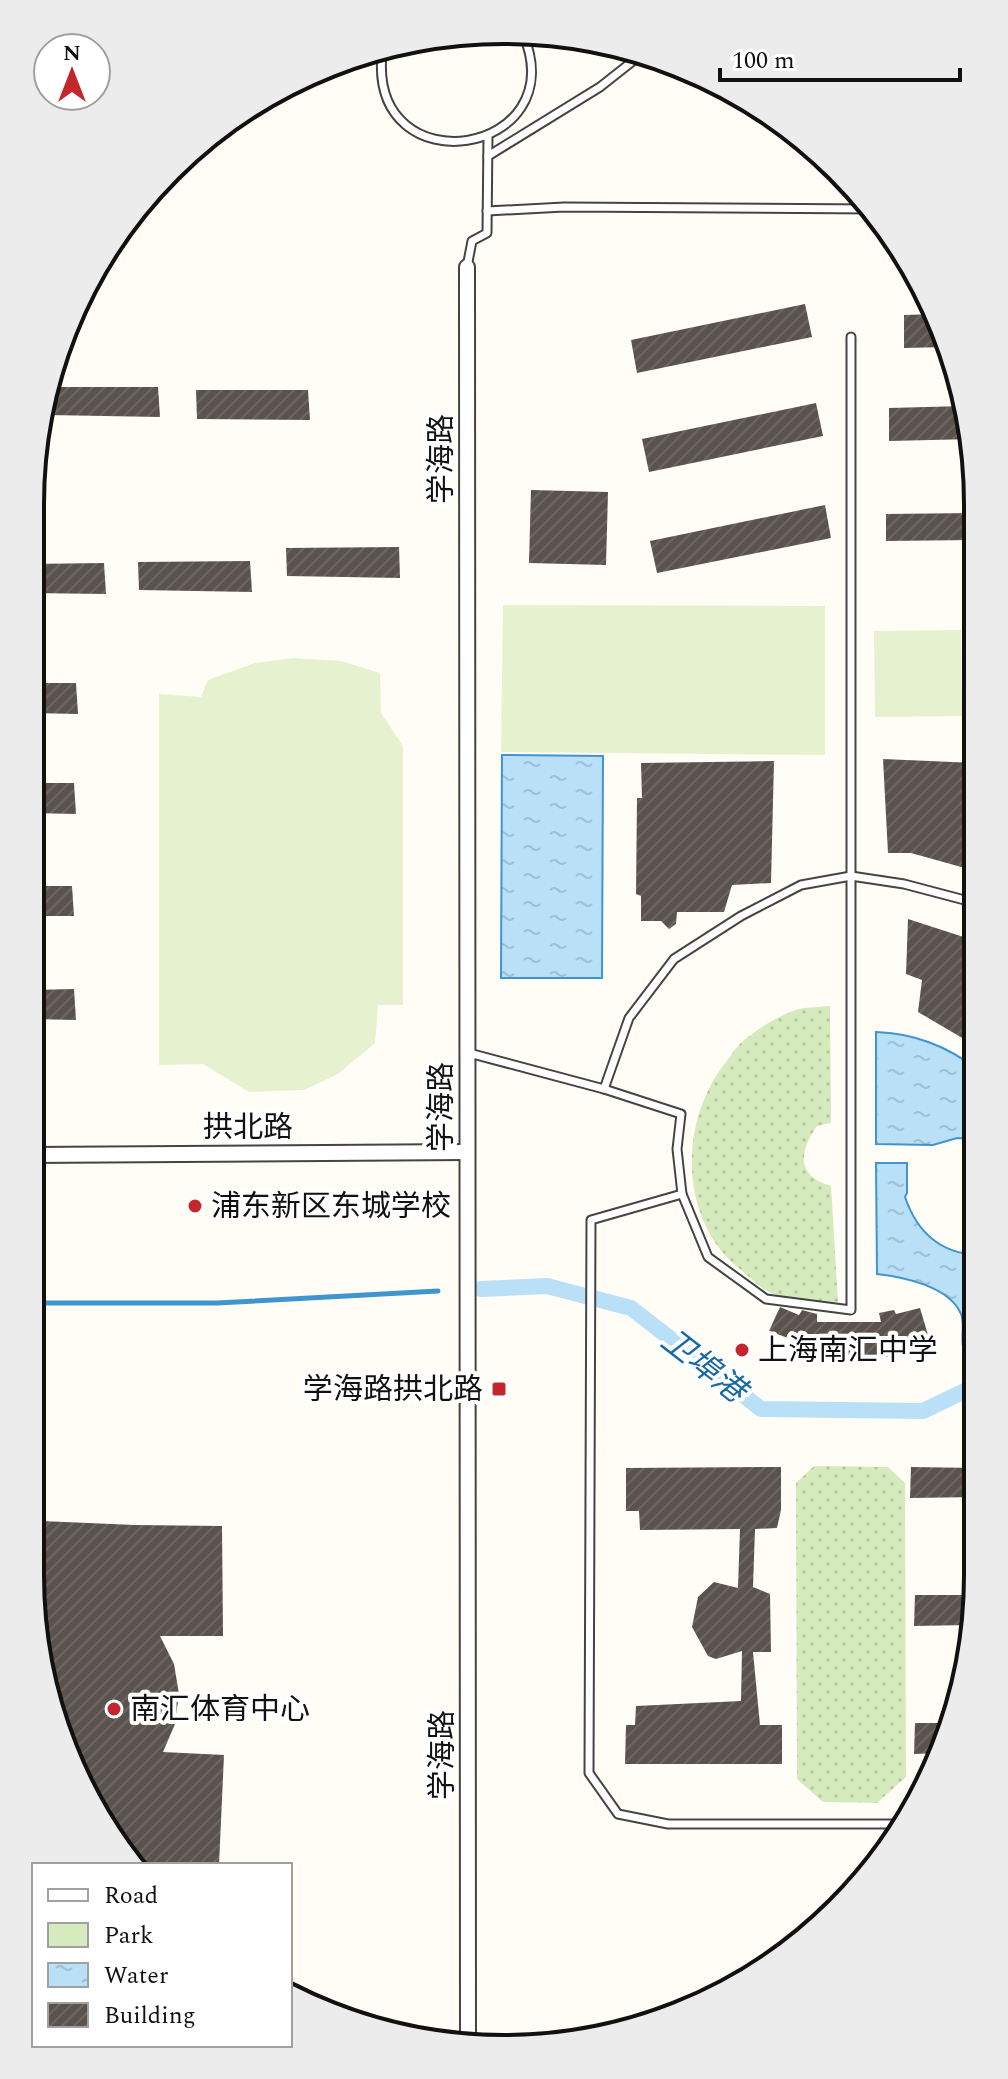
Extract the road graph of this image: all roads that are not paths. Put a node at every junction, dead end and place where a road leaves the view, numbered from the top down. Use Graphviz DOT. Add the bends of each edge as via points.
graph roads {
  1 [pos="527,45"];
  2 [pos="381,61"];
  3 [pos="631,62"];
  4 [pos="488,136"];
  5 [pos="488,156"];
  6 [pos="857,209"];
  7 [pos="487,211"];
  8 [pos="467,267"];
  9 [pos="851,337"];
  10 [pos="851,876"];
  11 [pos="964,900"];
  12 [pos="467,1053"];
  13 [pos="604,1089"];
  14 [pos="467,1152"];
  15 [pos="44,1155"];
  16 [pos="682,1194"];
  17 [pos="890,1824"];
  18 [pos="468,2033"];
  1 -- 4 [label="lane" via="532,76 524,101 509,122"];
  2 -- 4 [label="lane" via="386,96 398,117 417,133 464,143"];
  3 -- 5 [label="lane"];
  4 -- 5 [label="lane"];
  5 -- 7 [label="lane"];
  6 -- 7 [label="lane"];
  7 -- 8 [label="lane" via="487,233 472,241"];
  8 -- 12 [label="street, 学海路"];
  9 -- 10 [label="lane"];
  10 -- 11 [label="lane"];
  10 -- 13 [label="lane" via="801,885 674,959 629,1018"];
  10 -- 16 [label="lane" via="851,1310 766,1299 708,1257"];
  12 -- 13 [label="lane"];
  12 -- 14 [label="street, 学海路"];
  13 -- 16 [label="lane" via="681,1114 677,1149"];
  14 -- 15 [label="street, 拱北路"];
  14 -- 18 [label="street, 学海路"];
  16 -- 17 [label="lane" via="591,1220 589,1773 618,1814 668,1824"];
}
